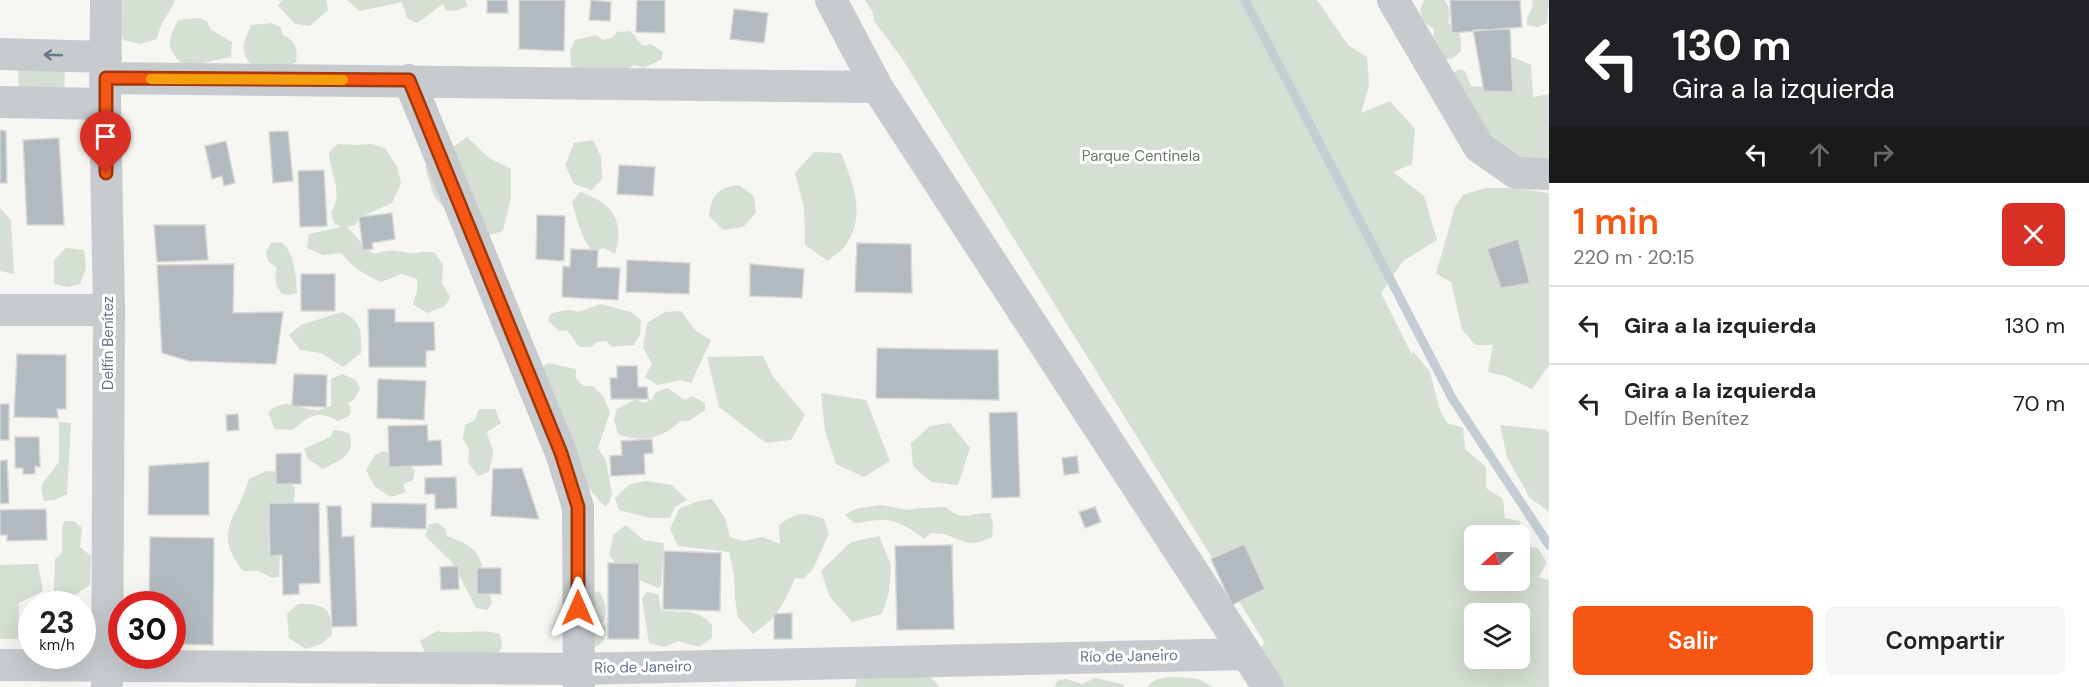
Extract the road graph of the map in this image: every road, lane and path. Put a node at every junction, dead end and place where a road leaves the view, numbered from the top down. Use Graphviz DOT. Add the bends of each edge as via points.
graph roads {
  1 [pos="106,0"];
  2 [pos="831,0"];
  3 [pos="1393,0"];
  4 [pos="0,54"];
  5 [pos="106,80"];
  6 [pos="409,80"];
  7 [pos="876,87"];
  8 [pos="0,102"];
  9 [pos="1549,174"];
  10 [pos="0,310"];
  11 [pos="109,310"];
  12 [pos="1246,654"];
  13 [pos="0,665"];
  14 [pos="107,676"];
  15 [pos="579,678"];
  16 [pos="1268,687"];
  1 -- 5 [label="street, Delfín Benítez"];
  2 -- 7 [label="street"];
  3 -- 9 [label="street" via="1479,147 1516,173"];
  5 -- 4 [label="street, one-way"];
  5 -- 6 [label="street"];
  5 -- 8 [label="street"];
  5 -- 11 [label="street, Delfín Benítez"];
  6 -- 7 [label="street"];
  6 -- 15 [label="street" via="561,453 578,507"];
  7 -- 12 [label="street"];
  10 -- 11 [label="street"];
  11 -- 14 [label="street, Delfín Benítez"];
  12 -- 15 [label="street, Río de Janeiro"];
  12 -- 16 [label="street"];
  13 -- 14 [label="street, Río de Janeiro"];
  14 -- 15 [label="street, Río de Janeiro"];
}
